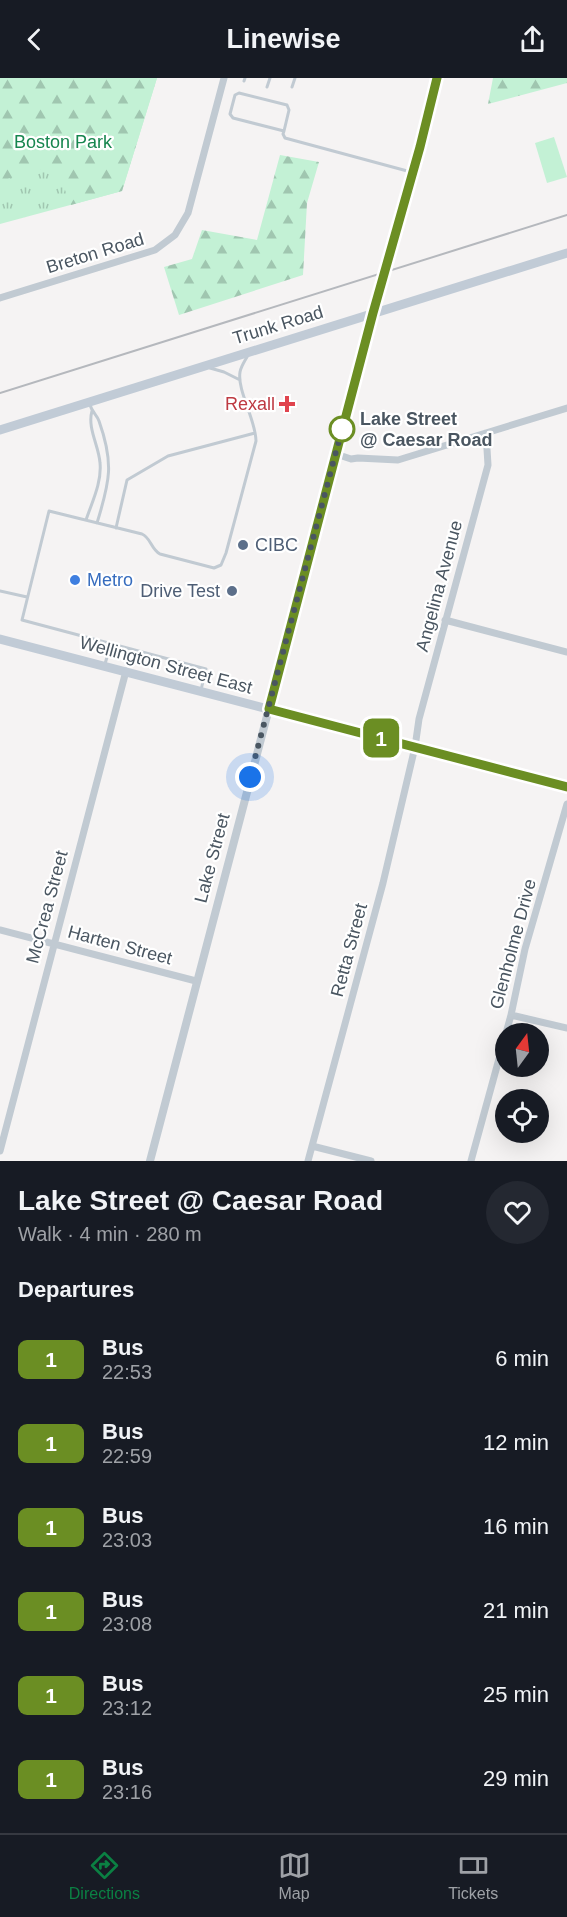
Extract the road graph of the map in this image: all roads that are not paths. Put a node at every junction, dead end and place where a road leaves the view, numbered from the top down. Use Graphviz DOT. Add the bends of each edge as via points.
graph roads {
  1 [pos="224,78"];
  2 [pos="270,78"];
  3 [pos="295,78"];
  4 [pos="437,78"];
  5 [pos="267,87"];
  6 [pos="292,87"];
  7 [pos="284,131"];
  8 [pos="413,173"];
  9 [pos="567,253"];
  10 [pos="0,298"];
  11 [pos="373,313"];
  12 [pos="251,351"];
  13 [pos="202,366"];
  14 [pos="240,380"];
  15 [pos="90,407"];
  16 [pos="567,408"];
  17 [pos="0,430"];
  18 [pos="256,432"];
  19 [pos="486,433"];
  20 [pos="336,454"];
  21 [pos="86,520"];
  22 [pos="97,523"];
  23 [pos="116,528"];
  24 [pos="0,591"];
  25 [pos="27,597"];
  26 [pos="445,620"];
  27 [pos="0,639"];
  28 [pos="111,643"];
  29 [pos="567,652"];
  30 [pos="104,666"];
  31 [pos="126,671"];
  32 [pos="201,691"];
  33 [pos="269,709"];
  34 [pos="415,747"];
  35 [pos="567,787"];
  36 [pos="567,804"];
  37 [pos="0,930"];
  38 [pos="53,942"];
  39 [pos="196,981"];
  40 [pos="511,1015"];
  41 [pos="567,1028"];
  42 [pos="312,1146"];
  43 [pos="0,1151"];
  44 [pos="150,1161"];
  45 [pos="308,1161"];
  46 [pos="371,1161"];
  47 [pos="471,1161"];
  1 -- 10 [label="street, Breton Road" via="188,213 176,236 155,250"];
  2 -- 5 [label="lane"];
  3 -- 6 [label="lane"];
  4 -- 8 [label="street, Lake Street"];
  7 -- 7 [label="lane" via="287,105 235,95 230,114 233,118"];
  7 -- 8 [label="lane" via="285,138"];
  8 -- 11 [label="street, Lake Street"];
  9 -- 11 [label="main road, Trunk Road"];
  11 -- 12 [label="main road, Trunk Road"];
  11 -- 20 [label="street, Lake Street"];
  12 -- 13 [label="main road, Trunk Road"];
  12 -- 14 [label="lane"];
  13 -- 14 [label="lane"];
  13 -- 15 [label="main road, Trunk Road"];
  14 -- 18 [label="lane"];
  15 -- 17 [label="main road, Trunk Road"];
  15 -- 21 [label="lane" via="101,471"];
  15 -- 22 [label="lane" via="98,417 110,464"];
  16 -- 19 [label="street"];
  18 -- 23 [label="lane" via="168,456 127,480"];
  18 -- 23 [label="lane" via="224,561 218,567 160,555 146,536"];
  19 -- 20 [label="street" via="398,460 351,459"];
  19 -- 26 [label="street, Angelina Avenue" via="488,465"];
  20 -- 33 [label="street, Lake Street"];
  21 -- 22 [label="lane"];
  21 -- 25 [label="lane" via="49,511"];
  22 -- 23 [label="lane"];
  24 -- 25 [label="lane"];
  25 -- 28 [label="lane" via="22,620"];
  26 -- 29 [label="street"];
  26 -- 34 [label="street, Angelina Avenue"];
  27 -- 30 [label="main road, Wellington Street East"];
  28 -- 30 [label="lane"];
  28 -- 32 [label="lane" via="206,669"];
  30 -- 31 [label="main road, Wellington Street East"];
  31 -- 32 [label="main road, Wellington Street East"];
  31 -- 38 [label="street, McCrea Street"];
  32 -- 33 [label="main road, Wellington Street East"];
  33 -- 34 [label="main road, Wellington Street East"];
  33 -- 39 [label="street, Lake Street"];
  34 -- 35 [label="main road, Wellington Street East"];
  34 -- 42 [label="street, Retta Street" via="383,883"];
  36 -- 40 [label="street, Glenholme Drive" via="525,949"];
  37 -- 38 [label="street, Harten Street"];
  38 -- 39 [label="street, Harten Street"];
  38 -- 43 [label="street, McCrea Street"];
  39 -- 44 [label="street, Lake Street"];
  40 -- 41 [label="street"];
  40 -- 47 [label="street, Glenholme Drive"];
  42 -- 45 [label="street, Retta Street"];
  42 -- 46 [label="street"];
}
